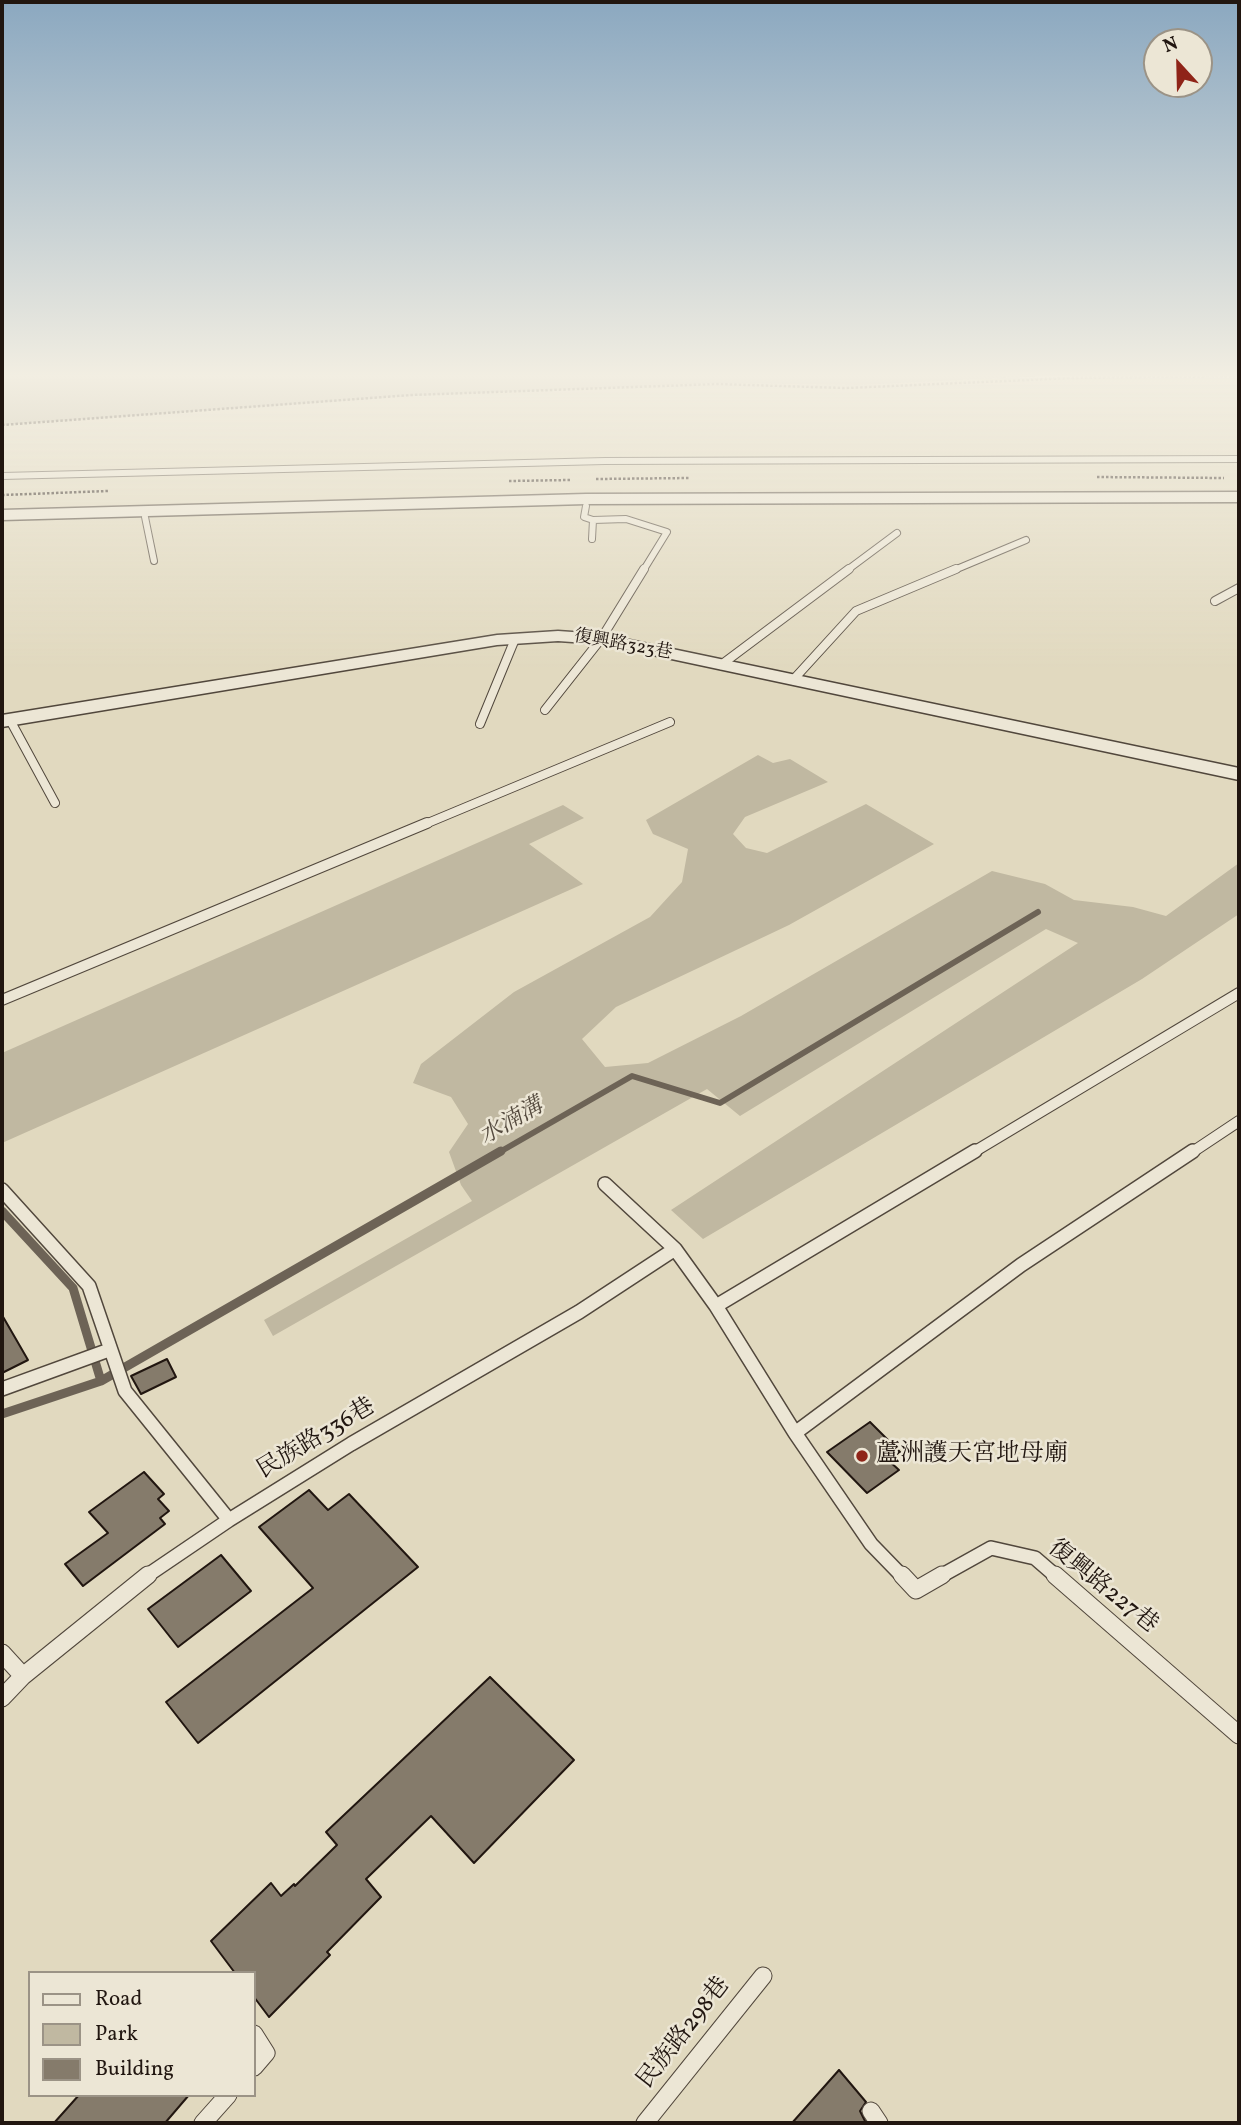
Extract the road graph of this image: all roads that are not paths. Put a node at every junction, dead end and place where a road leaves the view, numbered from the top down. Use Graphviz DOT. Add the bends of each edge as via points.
graph roads {
  1 [pos="116,473"];
  2 [pos="2,476"];
  3 [pos="1239,497"];
  4 [pos="1239,504"];
  5 [pos="589,513"];
  6 [pos="2,515"];
  7 [pos="145,517"];
  8 [pos="2,522"];
  9 [pos="897,533"];
  10 [pos="592,539"];
  11 [pos="1026,540"];
  12 [pos="153,561"];
  13 [pos="1239,588"];
  14 [pos="1215,601"];
  15 [pos="515,639"];
  16 [pos="601,639"];
  17 [pos="721,665"];
  18 [pos="793,680"];
  19 [pos="545,710"];
  20 [pos="6,721"];
  21 [pos="670,722"];
  22 [pos="480,724"];
  23 [pos="1239,774"];
  24 [pos="55,803"];
  25 [pos="1239,993"];
  26 [pos="2,1000"];
  27 [pos="1239,1121"];
  28 [pos="605,1184"];
  29 [pos="2,1190"];
  30 [pos="675,1249"];
  31 [pos="716,1306"];
  32 [pos="109,1350"];
  33 [pos="2,1390"];
  34 [pos="795,1433"];
  35 [pos="229,1520"];
  36 [pos="2,1653"];
  37 [pos="23,1676"];
  38 [pos="2,1698"];
  39 [pos="1239,1735"];
  40 [pos="763,1976"];
  41 [pos="256,2037"];
  42 [pos="256,2065"];
  43 [pos="226,2097"];
  44 [pos="203,2123"];
  45 [pos="645,2123"];
  1 -- 2 [label="lane"];
  3 -- 6 [label="street" via="586,499"];
  4 -- 5 [label="street"];
  5 -- 7 [label="street"];
  5 -- 10 [label="lane"];
  5 -- 16 [label="lane" via="667,532"];
  7 -- 8 [label="street"];
  7 -- 12 [label="lane"];
  9 -- 17 [label="lane"];
  11 -- 18 [label="lane" via="856,611"];
  13 -- 14 [label="lane"];
  15 -- 16 [label="street, 復興路323巷"];
  15 -- 20 [label="street, 復興路323巷"];
  15 -- 22 [label="lane"];
  16 -- 17 [label="street, 復興路323巷"];
  16 -- 19 [label="lane"];
  17 -- 18 [label="street, 復興路323巷"];
  18 -- 23 [label="street, 復興路323巷"];
  20 -- 24 [label="lane"];
  21 -- 26 [label="lane"];
  25 -- 31 [label="lane"];
  27 -- 34 [label="lane" via="1021,1265"];
  28 -- 30 [label="lane, 復興路227巷"];
  29 -- 32 [label="lane" via="89,1286"];
  30 -- 31 [label="lane, 復興路227巷"];
  30 -- 35 [label="lane, 民族路336巷" via="579,1312"];
  31 -- 34 [label="lane, 復興路227巷"];
  32 -- 33 [label="lane"];
  32 -- 35 [label="lane" via="125,1391"];
  34 -- 39 [label="lane, 復興路227巷" via="871,1544 916,1590 991,1548 1035,1558"];
  35 -- 37 [label="lane, 民族路336巷" via="131,1587"];
  36 -- 37 [label="lane"];
  37 -- 38 [label="lane, 民族路336巷"];
  40 -- 45 [label="lane, 民族路298巷"];
  41 -- 42 [label="lane" via="266,2053"];
  43 -- 44 [label="lane"];
}
